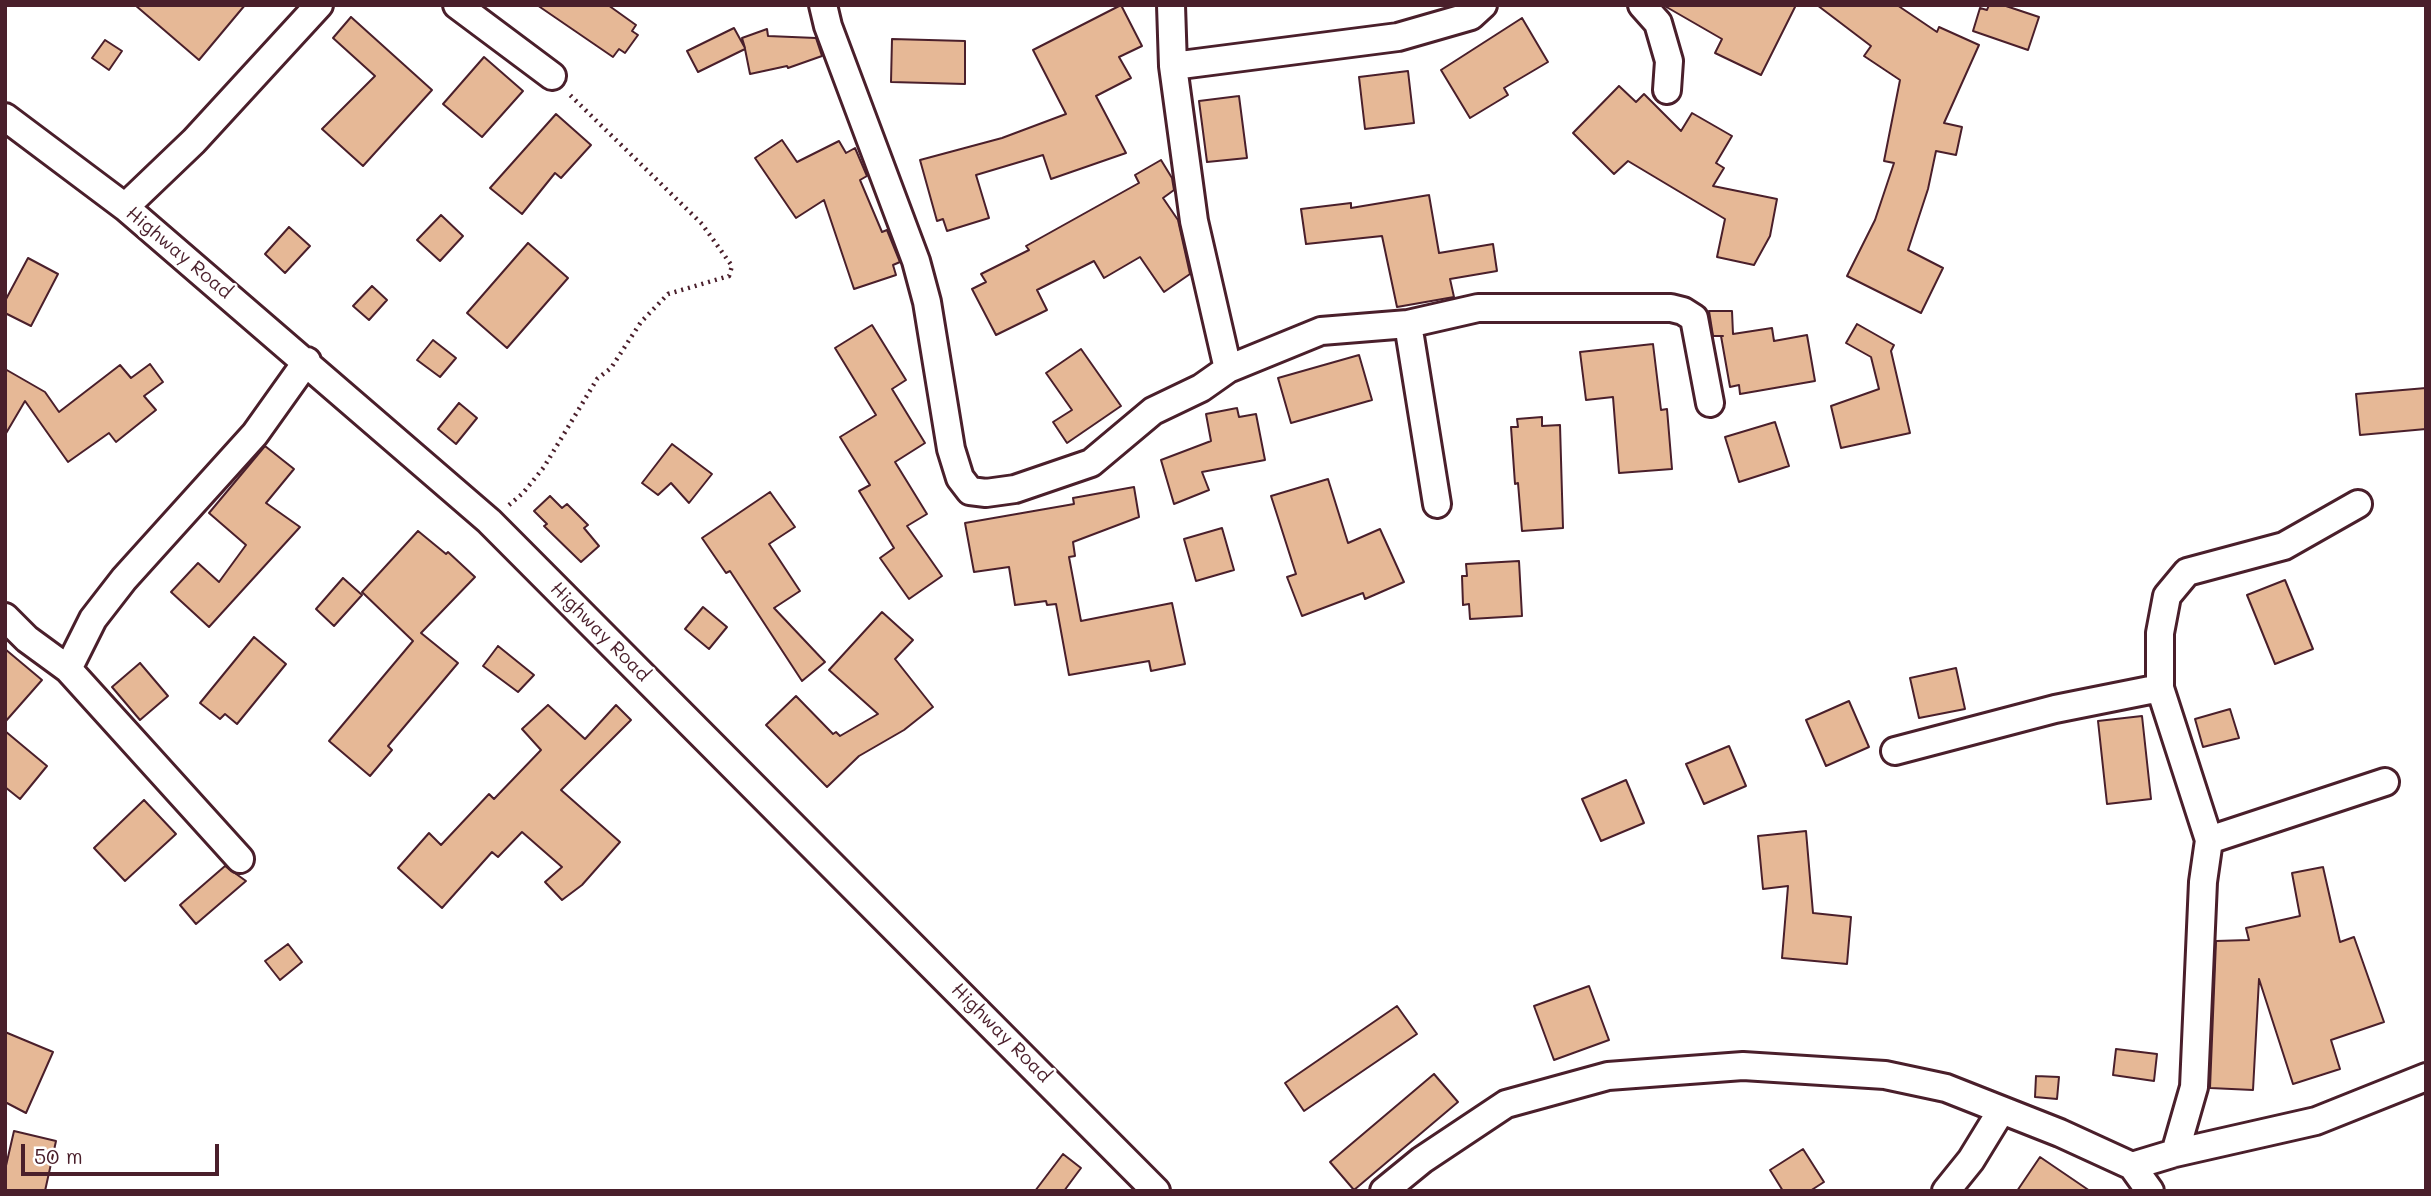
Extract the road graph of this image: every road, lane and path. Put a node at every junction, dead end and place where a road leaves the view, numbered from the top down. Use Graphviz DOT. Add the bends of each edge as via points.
graph roads {
  1 [pos="319,5"];
  2 [pos="457,5"];
  3 [pos="824,5"];
  4 [pos="1171,5"];
  5 [pos="1483,5"];
  6 [pos="1642,5"];
  7 [pos="1173,65"];
  8 [pos="552,76"];
  9 [pos="1667,90"];
  10 [pos="5,117"];
  11 [pos="125,207"];
  12 [pos="1408,324"];
  13 [pos="307,361"];
  14 [pos="1228,369"];
  15 [pos="1710,403"];
  16 [pos="1437,504"];
  17 [pos="2358,504"];
  18 [pos="489,521"];
  19 [pos="5,617"];
  20 [pos="68,669"];
  21 [pos="2160,688"];
  22 [pos="1895,751"];
  23 [pos="2385,782"];
  24 [pos="2209,840"];
  25 [pos="240,859"];
  26 [pos="2426,1077"];
  27 [pos="2001,1111"];
  28 [pos="2175,1153"];
  29 [pos="2133,1167"];
  30 [pos="1156,1191"];
  31 [pos="1384,1191"];
  32 [pos="1946,1191"];
  33 [pos="2150,1191"];
  1 -- 11 [label="street" via="194,141"];
  2 -- 8 [label="street"];
  3 -- 14 [label="street" via="916,261 951,449 960,478 970,491 1015,489 1091,463 1153,411"];
  4 -- 7 [label="street"];
  5 -- 7 [label="street" via="1471,16 1398,37"];
  6 -- 9 [label="street" via="1658,23 1669,61"];
  7 -- 14 [label="street" via="1194,221"];
  8 -- 18 [label="path" via="702,224 732,266 729,275 668,294 641,322 611,368 597,379 544,467 523,494"];
  10 -- 11 [label="street, Highway Road"];
  11 -- 13 [label="street, Highway Road"];
  12 -- 14 [label="street" via="1321,331"];
  12 -- 15 [label="street" via="1478,308 1671,307 1694,318"];
  12 -- 16 [label="street"];
  13 -- 18 [label="street, Highway Road"];
  13 -- 20 [label="street" via="255,434 124,579 93,619"];
  17 -- 21 [label="street" via="2284,546 2187,572 2167,596 2160,633"];
  18 -- 30 [label="street, Highway Road"];
  19 -- 20 [label="street"];
  20 -- 25 [label="street"];
  21 -- 22 [label="street" via="2055,709"];
  21 -- 24 [label="street"];
  23 -- 24 [label="street"];
  24 -- 28 [label="street" via="2194,1087"];
  26 -- 28 [label="street" via="2316,1121"];
  27 -- 29 [label="street"];
  27 -- 31 [label="street" via="1946,1088 1819,1068 1743,1066 1608,1076 1506,1104"];
  27 -- 32 [label="street"];
  28 -- 29 [label="street"];
  29 -- 33 [label="street"];
}
